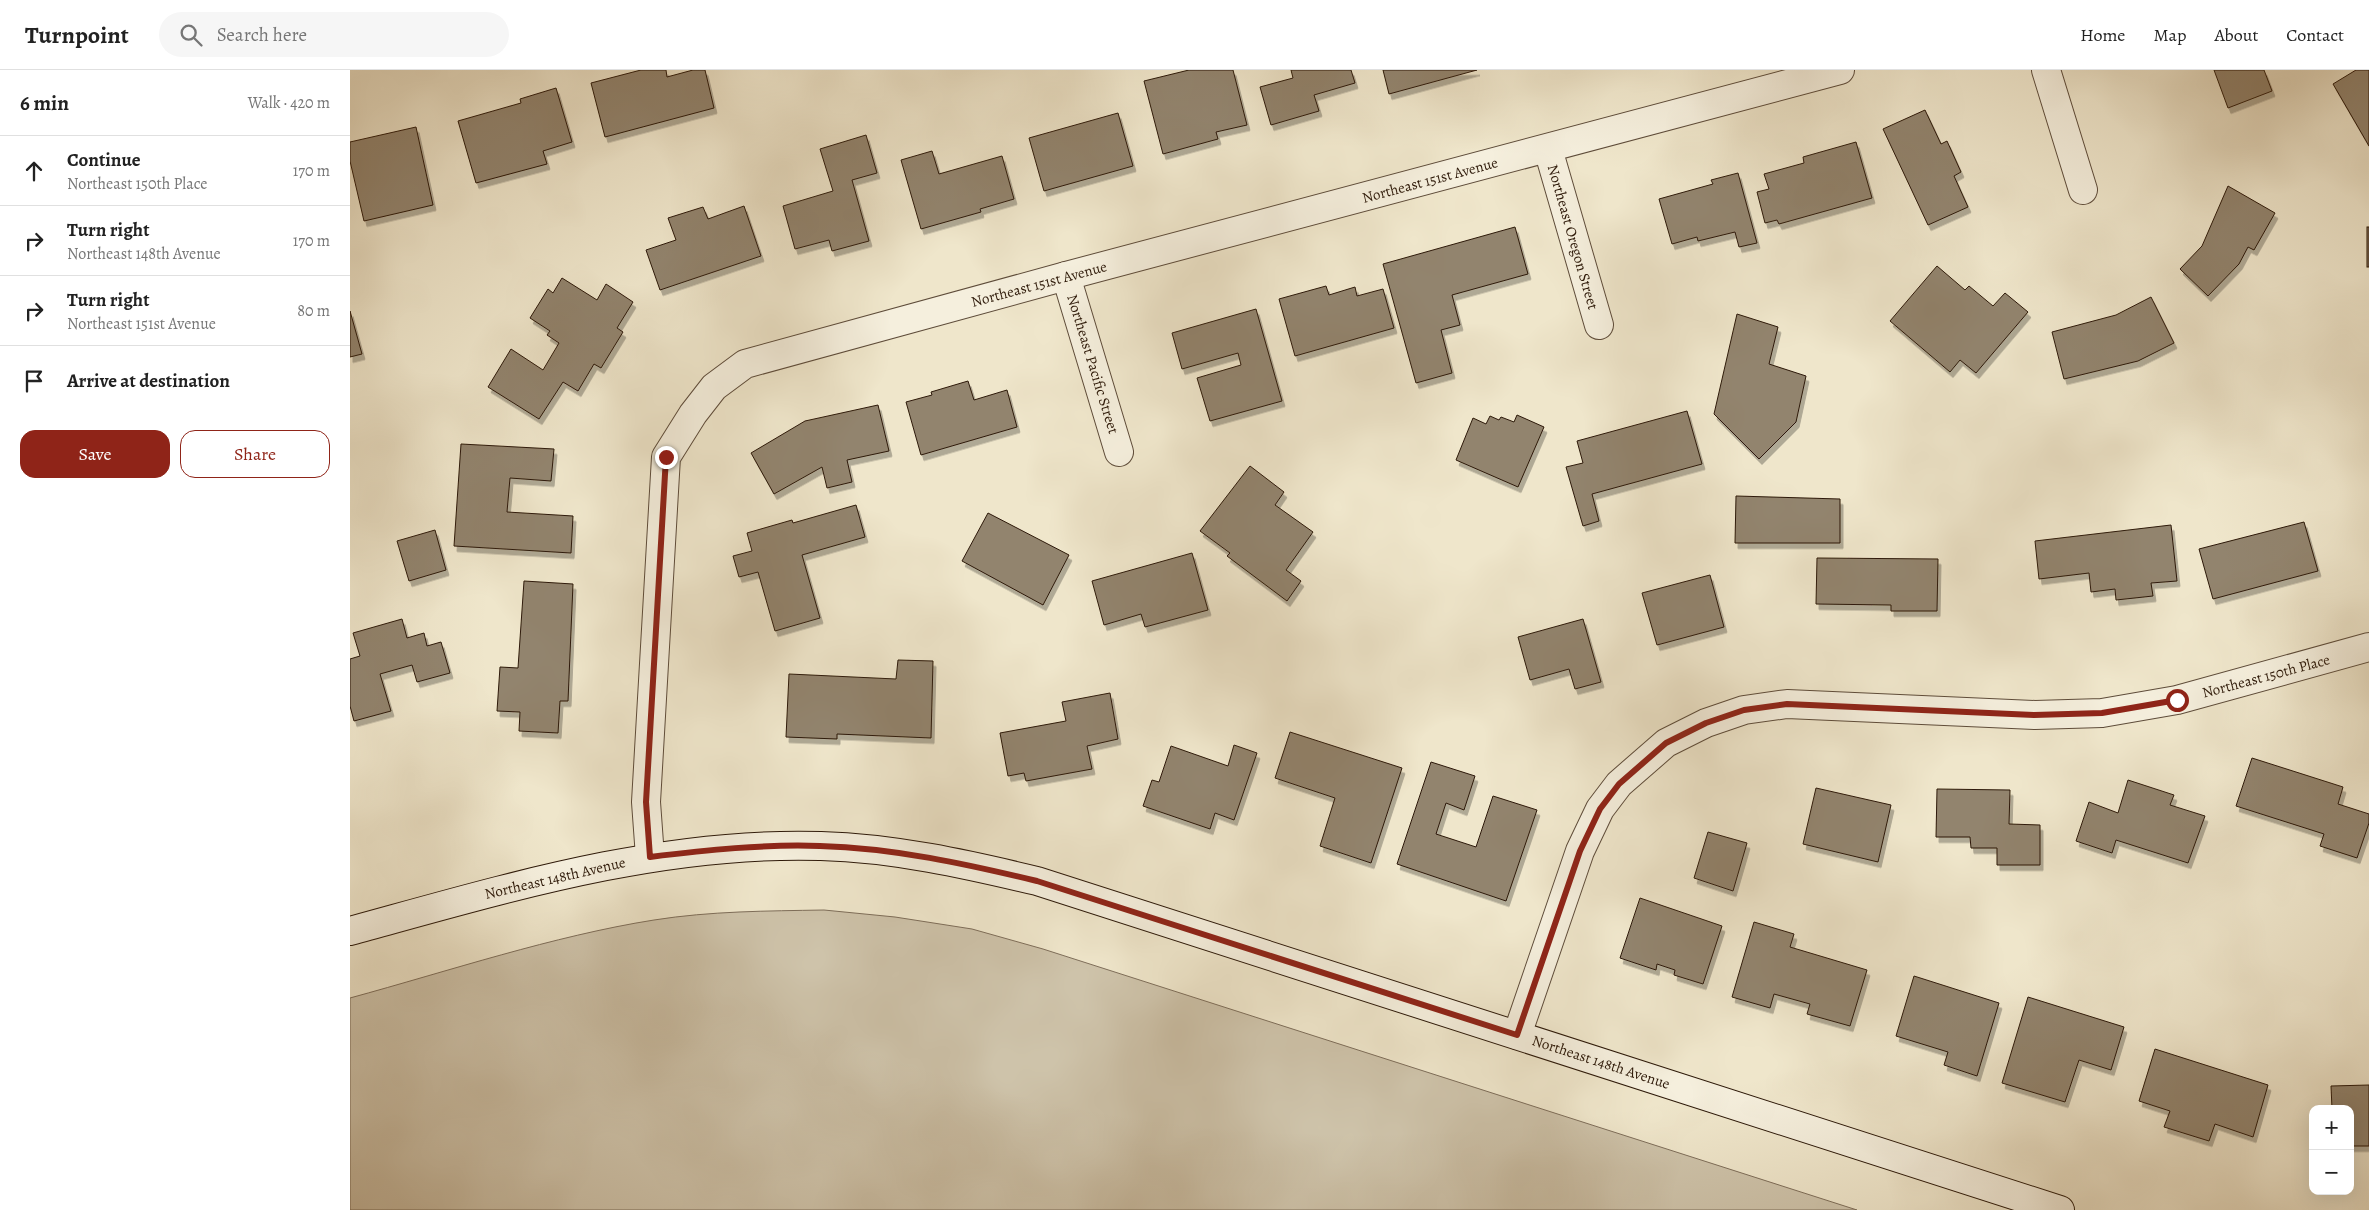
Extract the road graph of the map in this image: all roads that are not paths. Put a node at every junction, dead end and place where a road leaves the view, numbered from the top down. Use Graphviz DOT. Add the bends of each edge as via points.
graph roads {
  1 [pos="1840,70"];
  2 [pos="2046,70"];
  3 [pos="1548,148"];
  4 [pos="2083,190"];
  5 [pos="1066,276"];
  6 [pos="1598,325"];
  7 [pos="1119,452"];
  8 [pos="2369,647"];
  9 [pos="650,857"];
  10 [pos="350,931"];
  11 [pos="1517,1035"];
  12 [pos="2060,1210"];
  1 -- 3 [label="street, Northeast 151st Avenue"];
  2 -- 4 [label="street"];
  3 -- 5 [label="street, Northeast 151st Avenue"];
  3 -- 6 [label="street, Northeast Oregon Street"];
  5 -- 7 [label="street, Northeast Pacific Street"];
  5 -- 9 [label="street, Northeast 151st Avenue" via="745,364 714,387 693,414 666,457 646,802"];
  8 -- 11 [label="street, Northeast 150th Place" via="2177,700 2102,713 2034,715 1787,704 1744,710 1706,723 1666,743 1619,784 1600,809 1580,851"];
  9 -- 10 [label="street, Northeast 148th Avenue" via="561,875"];
  9 -- 11 [label="street, Northeast 148th Avenue" via="725,849 821,846 962,863 1037,881"];
  11 -- 12 [label="street, Northeast 148th Avenue"];
}
